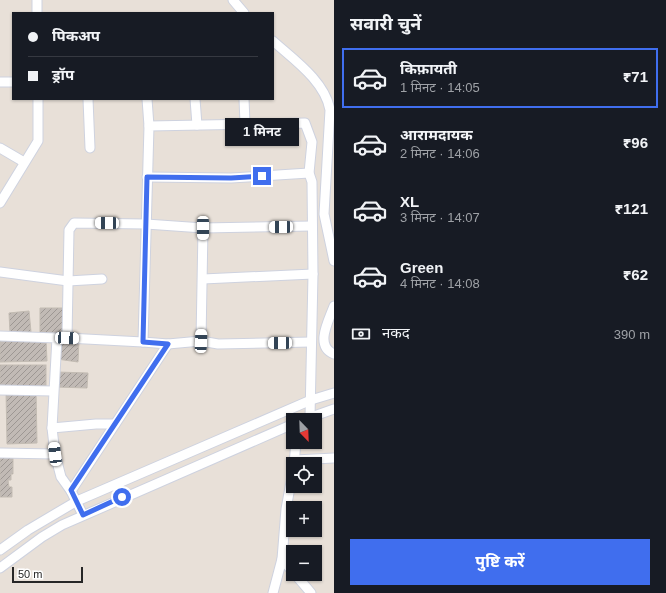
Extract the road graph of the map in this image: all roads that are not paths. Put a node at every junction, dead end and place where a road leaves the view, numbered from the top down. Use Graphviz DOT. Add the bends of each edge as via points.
graph roads {
  1 [pos="37,0"];
  2 [pos="233,0"];
  3 [pos="37,12"];
  4 [pos="243,12"];
  5 [pos="274,42"];
  6 [pos="0,82"];
  7 [pos="12,82"];
  8 [pos="38,100"];
  9 [pos="88,100"];
  10 [pos="147,100"];
  11 [pos="195,100"];
  12 [pos="244,100"];
  13 [pos="245,123"];
  14 [pos="196,125"];
  15 [pos="149,126"];
  16 [pos="0,148"];
  17 [pos="90,148"];
  18 [pos="24,162"];
  19 [pos="309,173"];
  20 [pos="147,177"];
  21 [pos="0,203"];
  22 [pos="146,224"];
  23 [pos="312,226"];
  24 [pos="203,228"];
  25 [pos="334,261"];
  26 [pos="0,272"];
  27 [pos="313,274"];
  28 [pos="102,279"];
  29 [pos="203,279"];
  30 [pos="68,281"];
  31 [pos="334,306"];
  32 [pos="0,336"];
  33 [pos="57,338"];
  34 [pos="67,338"];
  35 [pos="201,341"];
  36 [pos="143,342"];
  37 [pos="311,342"];
  38 [pos="168,344"];
  39 [pos="334,354"];
  40 [pos="0,390"];
  41 [pos="53,391"];
  42 [pos="334,393"];
  43 [pos="311,400"];
  44 [pos="334,409"];
  45 [pos="308,413"];
  46 [pos="322,413"];
  47 [pos="115,424"];
  48 [pos="286,427"];
  49 [pos="52,428"];
  50 [pos="244,429"];
  51 [pos="251,443"];
  52 [pos="0,453"];
  53 [pos="55,454"];
  54 [pos="334,458"];
  55 [pos="322,459"];
  56 [pos="71,490"];
  57 [pos="289,493"];
  58 [pos="77,501"];
  59 [pos="83,515"];
  60 [pos="0,550"];
  61 [pos="282,559"];
  62 [pos="286,564"];
  63 [pos="0,568"];
  64 [pos="301,581"];
  65 [pos="273,593"];
  66 [pos="311,593"];
  1 -- 3 [label="street"];
  2 -- 4 [label="street"];
  5 -- 25 [label="street" via="314,80 329,102 324,214"];
  6 -- 7 [label="street"];
  8 -- 18 [label="street" via="38,142"];
  9 -- 17 [label="street"];
  10 -- 15 [label="street"];
  11 -- 14 [label="street"];
  12 -- 13 [label="street"];
  13 -- 14 [label="street"];
  13 -- 19 [label="street" via="305,123 312,142"];
  14 -- 15 [label="street"];
  15 -- 20 [label="street"];
  16 -- 18 [label="street"];
  18 -- 21 [label="street"];
  19 -- 20 [label="street" via="231,178"];
  19 -- 23 [label="street" via="312,182"];
  20 -- 22 [label="street"];
  22 -- 24 [label="street"];
  22 -- 30 [label="street" via="74,223 69,230"];
  22 -- 36 [label="street"];
  23 -- 24 [label="street"];
  23 -- 27 [label="street"];
  24 -- 29 [label="street"];
  26 -- 30 [label="street"];
  27 -- 29 [label="street"];
  27 -- 37 [label="street"];
  28 -- 30 [label="street"];
  29 -- 35 [label="street"];
  30 -- 34 [label="street"];
  31 -- 39 [label="street" via="324,339 327,350"];
  32 -- 33 [label="street"];
  33 -- 34 [label="street"];
  33 -- 41 [label="street"];
  34 -- 36 [label="street"];
  35 -- 37 [label="street" via="218,344"];
  35 -- 38 [label="street"];
  36 -- 38 [label="street"];
  37 -- 43 [label="street"];
  38 -- 47 [label="street"];
  40 -- 41 [label="street"];
  41 -- 49 [label="street"];
  42 -- 43 [label="street"];
  43 -- 45 [label="street"];
  43 -- 50 [label="street"];
  44 -- 46 [label="street"];
  47 -- 49 [label="street"];
  47 -- 56 [label="street"];
  48 -- 51 [label="street"];
  49 -- 53 [label="street"];
  50 -- 51 [label="street"];
  50 -- 58 [label="street"];
  51 -- 59 [label="street"];
  52 -- 53 [label="street"];
  53 -- 56 [label="street" via="61,477"];
  54 -- 55 [label="street"];
  56 -- 58 [label="street"];
  57 -- 61 [label="street"];
  58 -- 59 [label="street"];
  58 -- 60 [label="street"];
  59 -- 63 [label="street" via="42,537"];
  61 -- 62 [label="street"];
  61 -- 65 [label="street"];
  64 -- 66 [label="street"];
}
